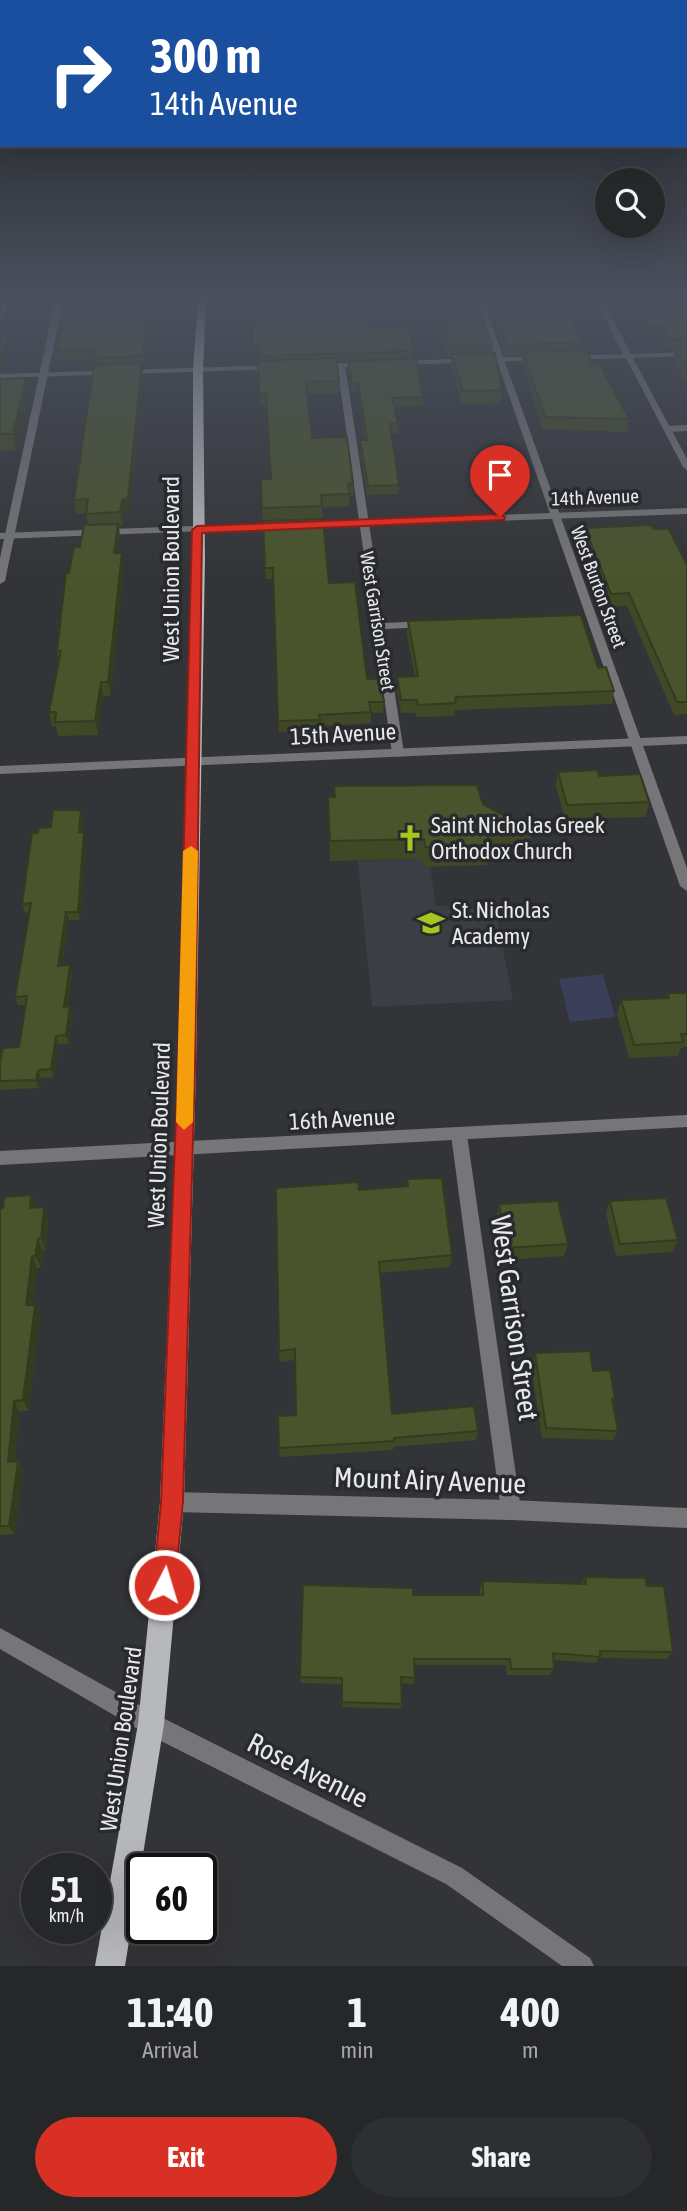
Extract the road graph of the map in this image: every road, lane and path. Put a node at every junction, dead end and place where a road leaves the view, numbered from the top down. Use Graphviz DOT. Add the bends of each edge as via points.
graph roads {
  1 [pos="39,393"];
  2 [pos="198,393"];
  3 [pos="345,393"];
  4 [pos="513,393"];
  5 [pos="648,393"];
  6 [pos="687,428"];
  7 [pos="667,429"];
  8 [pos="687,467"];
  9 [pos="687,511"];
  10 [pos="555,515"];
  11 [pos="362,523"];
  12 [pos="197,530"];
  13 [pos="5,536"];
  14 [pos="0,581"];
  15 [pos="579,619"];
  16 [pos="592,619"];
  17 [pos="432,624"];
  18 [pos="379,626"];
  19 [pos="687,740"];
  20 [pos="636,742"];
  21 [pos="398,753"];
  22 [pos="192,762"];
  23 [pos="0,770"];
  24 [pos="687,886"];
  25 [pos="687,1121"];
  26 [pos="459,1136"];
  27 [pos="183,1150"];
  28 [pos="0,1158"];
  29 [pos="172,1502"];
  30 [pos="511,1510"];
  31 [pos="687,1518"];
  32 [pos="0,1638"];
  33 [pos="151,1724"];
  34 [pos="574,1963"];
  35 [pos="110,1966"];
  1 -- 13 [label="street"];
  2 -- 12 [label="main road, West Union Boulevard"];
  3 -- 11 [label="street, West Garrison Street"];
  4 -- 10 [label="street, West Burton Street"];
  5 -- 7 [label="street"];
  6 -- 7 [label="street"];
  7 -- 8 [label="street"];
  9 -- 10 [label="street, 14th Avenue"];
  10 -- 11 [label="street, 14th Avenue"];
  10 -- 16 [label="street, West Burton Street"];
  11 -- 12 [label="street, 14th Avenue"];
  11 -- 18 [label="street, West Garrison Street"];
  12 -- 13 [label="street, 14th Avenue"];
  12 -- 22 [label="main road, West Union Boulevard"];
  13 -- 14 [label="street"];
  15 -- 16 [label="street"];
  16 -- 20 [label="street, West Burton Street"];
  17 -- 18 [label="street"];
  18 -- 21 [label="street, West Garrison Street"];
  19 -- 20 [label="street, 15th Avenue"];
  20 -- 21 [label="street, 15th Avenue"];
  20 -- 24 [label="street, West Burton Street"];
  21 -- 22 [label="street, 15th Avenue"];
  22 -- 23 [label="street, 15th Avenue"];
  22 -- 27 [label="main road, West Union Boulevard"];
  25 -- 26 [label="street, 16th Avenue"];
  26 -- 27 [label="street, 16th Avenue"];
  26 -- 30 [label="street, West Garrison Street"];
  27 -- 28 [label="street, 16th Avenue"];
  27 -- 29 [label="main road, West Union Boulevard"];
  29 -- 30 [label="street, Mount Airy Avenue"];
  29 -- 33 [label="main road, West Union Boulevard"];
  30 -- 31 [label="street, Mount Airy Avenue"];
  32 -- 33 [label="street, Rose Avenue"];
  33 -- 34 [label="street, Rose Avenue" via="454,1876"];
  33 -- 35 [label="main road, West Union Boulevard"];
}
